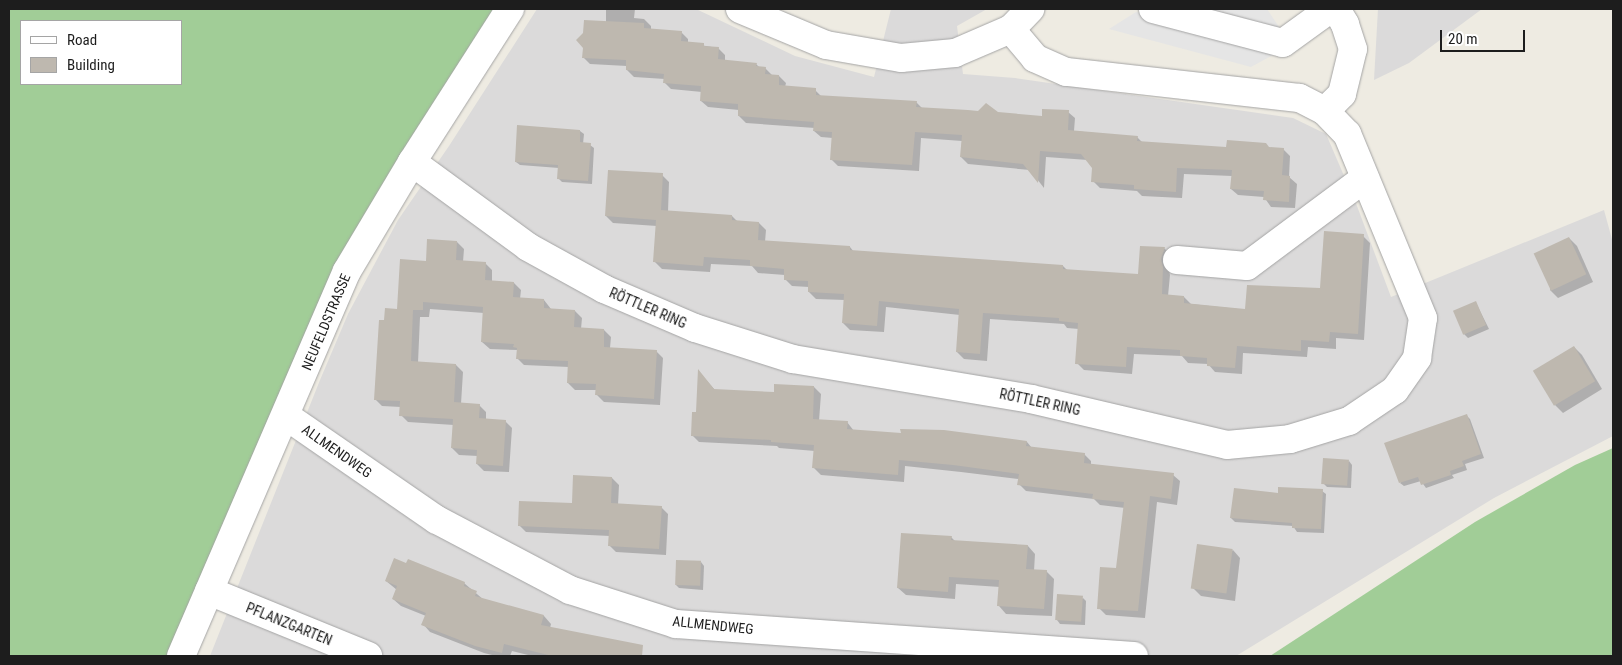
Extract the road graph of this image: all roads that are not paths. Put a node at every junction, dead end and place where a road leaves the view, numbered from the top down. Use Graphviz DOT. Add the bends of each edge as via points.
graph roads {
  1 [pos="510,9"];
  2 [pos="740,9"];
  3 [pos="1030,9"];
  4 [pos="1153,9"];
  5 [pos="1330,9"];
  6 [pos="1336,9"];
  7 [pos="1011,29"];
  8 [pos="1325,111"];
  9 [pos="412,162"];
  10 [pos="1365,178"];
  11 [pos="1177,260"];
  12 [pos="286,416"];
  13 [pos="209,591"];
  14 [pos="181,656"];
  15 [pos="368,656"];
  16 [pos="1134,656"];
  1 -- 9 [label="street, NEUFELDSTRASSE"];
  2 -- 7 [label="street" via="826,45 901,58 956,53"];
  3 -- 7 [label="street"];
  4 -- 5 [label="street" via="1283,43"];
  6 -- 8 [label="street" via="1353,49 1342,94"];
  7 -- 8 [label="street, RÖTTLER RING" via="1035,58 1066,72 1300,98"];
  8 -- 10 [label="street, RÖTTLER RING" via="1347,134"];
  9 -- 10 [label="street, RÖTTLER RING" via="528,247 604,289 695,328 793,358 1031,399 1227,446 1290,439 1349,420 1395,390 1417,358 1423,318"];
  9 -- 12 [label="street, NEUFELDSTRASSE" via="347,271"];
  10 -- 11 [label="street" via="1246,266"];
  12 -- 13 [label="street, NEUFELDSTRASSE"];
  12 -- 16 [label="street, ALLMENDWEG" via="437,520 570,590 676,624"];
  13 -- 14 [label="street, NEUFELDSTRASSE"];
  13 -- 15 [label="street, PFLANZGARTEN"];
}
